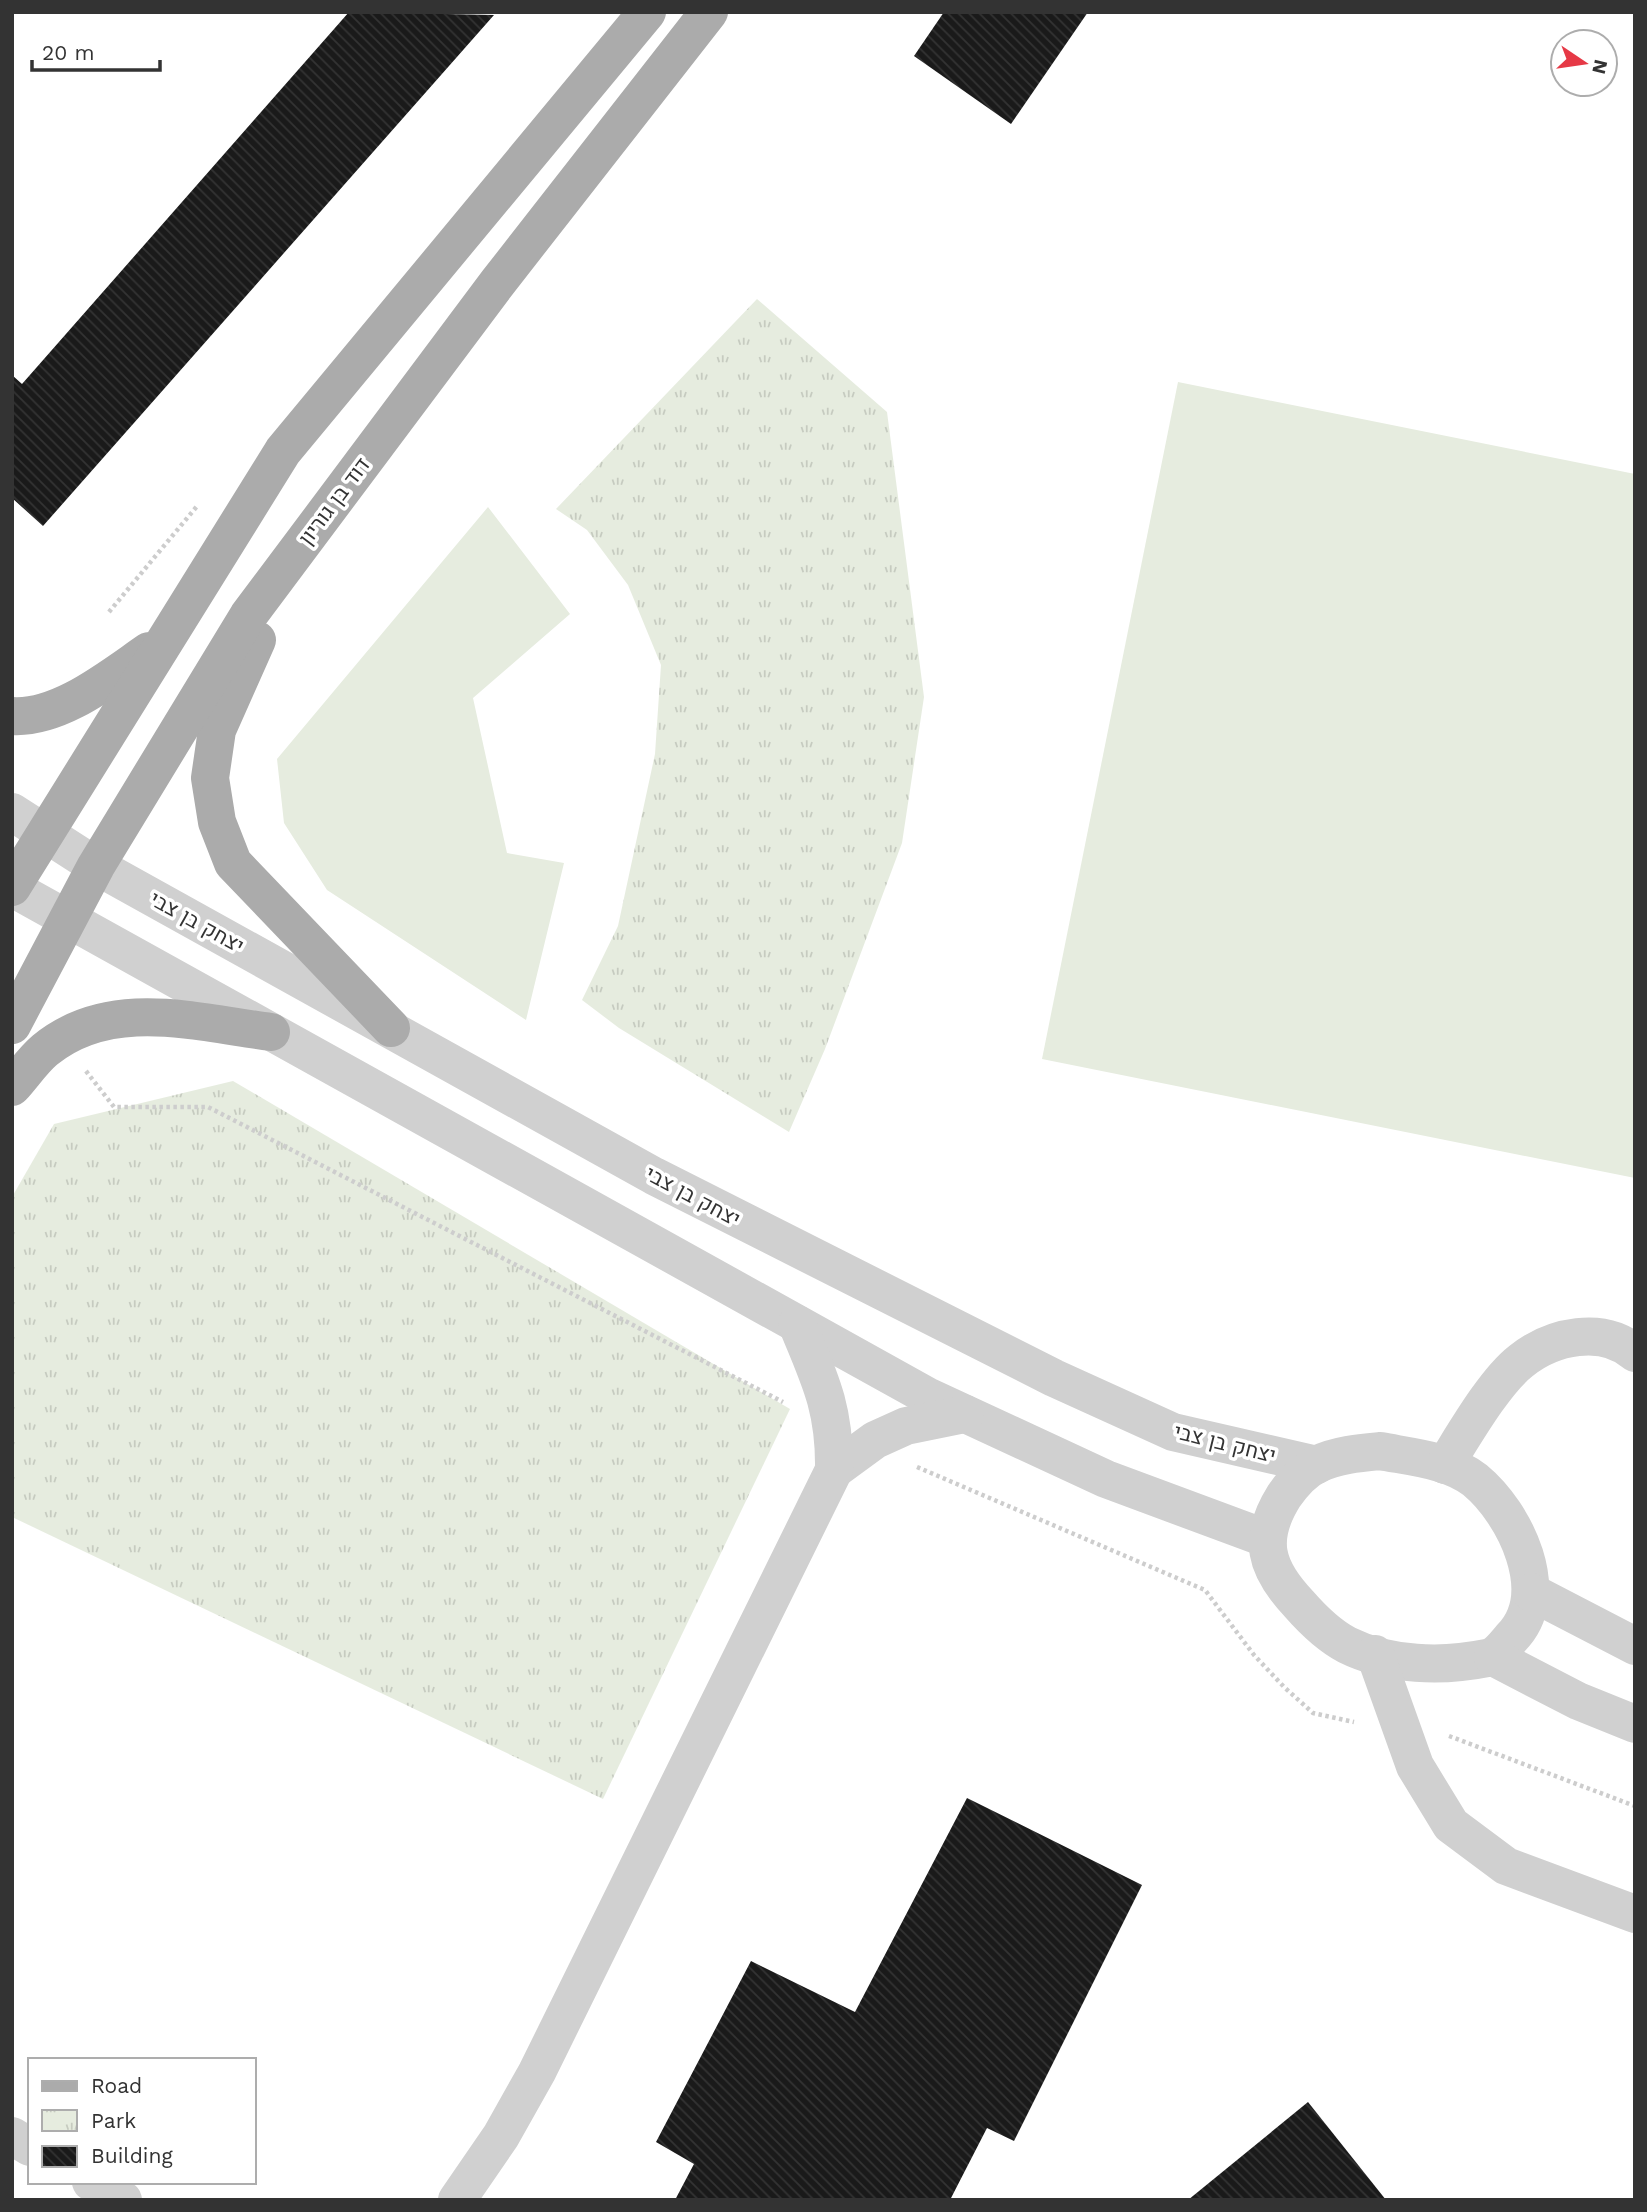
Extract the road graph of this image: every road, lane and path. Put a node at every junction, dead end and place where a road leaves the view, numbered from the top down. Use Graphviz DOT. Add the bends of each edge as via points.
graph roads {
  1 [pos="647,12"];
  2 [pos="709,12"];
  3 [pos="300,545"];
  4 [pos="162,642"];
  5 [pos="12,716"];
  6 [pos="12,812"];
  7 [pos="45,834"];
  8 [pos="96,866"];
  9 [pos="12,888"];
  10 [pos="65,919"];
  11 [pos="12,1025"];
  12 [pos="391,1028"];
  13 [pos="271,1032"];
  14 [pos="62,1041"];
  15 [pos="12,1087"];
  16 [pos="797,1324"];
  17 [pos="1635,1353"];
  18 [pos="757,1388"];
  19 [pos="965,1415"];
  20 [pos="868,1445"];
  21 [pos="1317,1465"];
  22 [pos="1445,1465"];
  23 [pos="834,1470"];
  24 [pos="1265,1538"];
  25 [pos="1531,1592"];
  26 [pos="1635,1646"];
  27 [pos="1376,1654"];
  28 [pos="1493,1657"];
  29 [pos="1635,1724"];
  30 [pos="1402,1732"];
  31 [pos="1635,1806"];
  32 [pos="1635,1914"];
  33 [pos="12,2137"];
  34 [pos="28,2146"];
  35 [pos="457,2200"];
  1 -- 4 [label="main road" via="283,451"];
  2 -- 3 [label="main road, דוד בן גוריון"];
  3 -- 8 [label="main road, דוד בן גוריון" via="248,616"];
  3 -- 12 [label="main road" via="216,730 211,778 217,822 233,863"];
  4 -- 5 [label="main road" via="88,694 27,717"];
  4 -- 7 [label="main road"];
  6 -- 7 [label="street, יצחק בן צבי"];
  7 -- 8 [label="street, יצחק בן צבי"];
  7 -- 9 [label="main road"];
  8 -- 10 [label="main road, דוד בן גוריון"];
  8 -- 12 [label="street, יצחק בן צבי"];
  9 -- 10 [label="street"];
  10 -- 11 [label="main road, דוד בן גוריון"];
  10 -- 13 [label="street"];
  12 -- 21 [label="street, יצחק בן צבי" via="654,1176 1054,1378 1173,1432"];
  13 -- 14 [label="main road" via="121,1016 84,1027"];
  13 -- 16 [label="street"];
  14 -- 15 [label="main road" via="45,1050"];
  14 -- 18 [label="path" via="114,1107 208,1107"];
  16 -- 19 [label="street"];
  16 -- 23 [label="street" via="824,1387 835,1432"];
  17 -- 22 [label="street" via="1596,1334 1560,1340 1521,1361 1479,1412"];
  19 -- 20 [label="street" via="906,1426"];
  19 -- 24 [label="street" via="1106,1479"];
  20 -- 23 [label="street"];
  20 -- 30 [label="path" via="1205,1590 1254,1655 1313,1713"];
  21 -- 22 [label="street" via="1349,1454 1380,1451"];
  21 -- 24 [label="street" via="1294,1481 1275,1510"];
  22 -- 25 [label="street" via="1474,1479 1505,1511 1523,1549"];
  23 -- 35 [label="street" via="537,2072"];
  24 -- 27 [label="street" via="1269,1558 1286,1591 1318,1626 1348,1645"];
  25 -- 26 [label="street"];
  25 -- 28 [label="street" via="1519,1631"];
  27 -- 28 [label="street" via="1455,1665"];
  27 -- 30 [label="street"];
  28 -- 29 [label="street" via="1578,1701"];
  30 -- 31 [label="path" via="1463,1740"];
  30 -- 32 [label="street" via="1415,1766 1451,1825 1506,1866"];
  33 -- 34 [label="street"];
}
